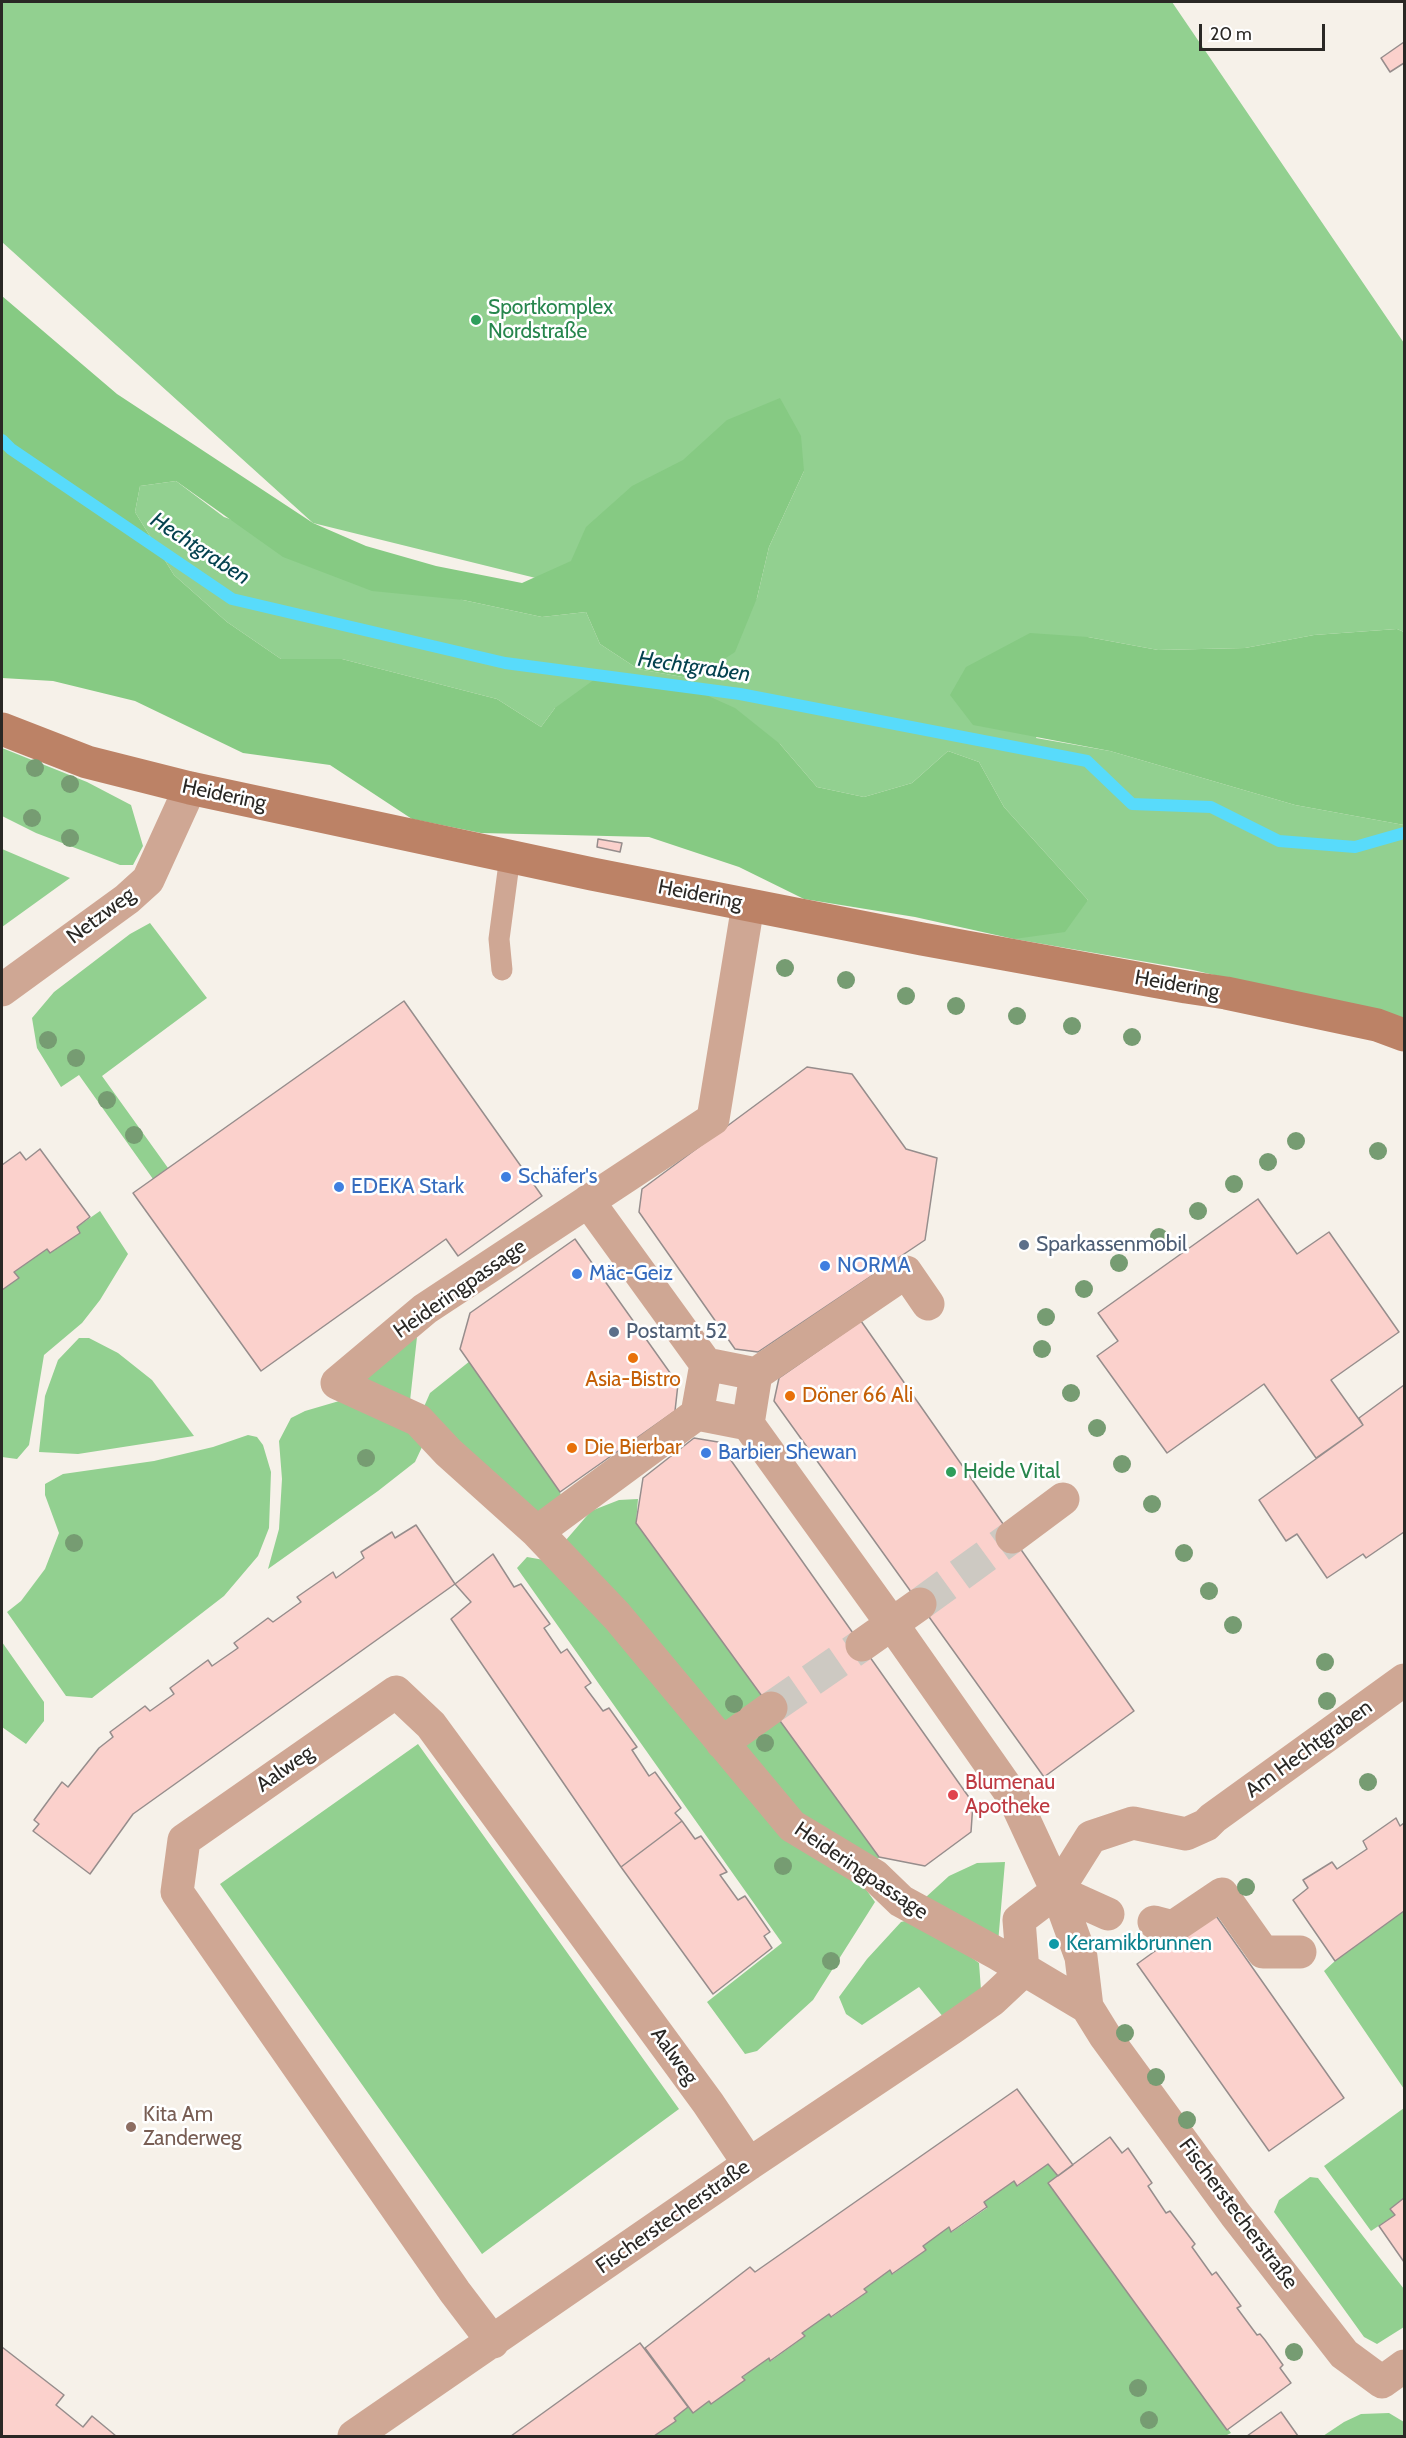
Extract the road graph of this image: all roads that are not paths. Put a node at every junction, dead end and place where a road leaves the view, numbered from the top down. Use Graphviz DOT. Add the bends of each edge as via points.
graph roads {
  1 [pos="2,729"];
  2 [pos="190,788"];
  3 [pos="510,856"];
  4 [pos="748,905"];
  5 [pos="502,970"];
  6 [pos="2,990"];
  7 [pos="1404,1035"];
  8 [pos="588,1201"];
  9 [pos="928,1304"];
  10 [pos="706,1365"];
  11 [pos="756,1374"];
  12 [pos="697,1414"];
  13 [pos="748,1424"];
  14 [pos="1063,1499"];
  15 [pos="537,1532"];
  16 [pos="1012,1537"];
  17 [pos="920,1604"];
  18 [pos="892,1624"];
  19 [pos="862,1645"];
  20 [pos="1404,1680"];
  21 [pos="771,1708"];
  22 [pos="722,1743"];
  23 [pos="1056,1891"];
  24 [pos="1108,1914"];
  25 [pos="1167,1929"];
  26 [pos="1300,1952"];
  27 [pos="1023,1971"];
  28 [pos="1087,2007"];
  29 [pos="1105,2036"];
  30 [pos="749,2164"];
  31 [pos="493,2342"];
  32 [pos="1393,2374"];
  33 [pos="354,2436"];
  1 -- 2 [label="street, Heidering" via="87,762"];
  2 -- 3 [label="street, Heidering"];
  2 -- 6 [label="street, Netzweg" via="148,880 128,899"];
  3 -- 4 [label="street, Heidering"];
  3 -- 5 [label="lane" via="499,939"];
  4 -- 7 [label="street, Heidering" via="1226,993 1377,1025"];
  4 -- 8 [label="street, Heideringpassage" via="712,1119"];
  8 -- 10 [label="street"];
  8 -- 15 [label="street, Heideringpassage" via="425,1309 337,1383 418,1420"];
  9 -- 11 [label="street" via="906,1272"];
  10 -- 11 [label="street"];
  10 -- 12 [label="street"];
  11 -- 13 [label="street"];
  12 -- 13 [label="street"];
  12 -- 15 [label="street"];
  13 -- 18 [label="street, Heideringpassage"];
  14 -- 16 [label="street"];
  15 -- 22 [label="street, Heideringpassage" via="617,1616"];
  17 -- 18 [label="street"];
  18 -- 19 [label="street"];
  18 -- 23 [label="street, Heideringpassage" via="1014,1798"];
  20 -- 23 [label="street, Am Hechtgraben" via="1206,1825 1186,1834 1133,1822 1090,1837"];
  21 -- 22 [label="street"];
  22 -- 27 [label="street, Heideringpassage" via="792,1826 875,1876 901,1901"];
  23 -- 24 [label="street"];
  23 -- 27 [label="street" via="1019,1920"];
  23 -- 28 [label="street, Heideringpassage" via="1081,1957"];
  25 -- 26 [label="street" via="1222,1894 1263,1952"];
  27 -- 28 [label="street, Heideringpassage"];
  27 -- 30 [label="street, Fischerstecherstraße" via="992,2000"];
  28 -- 29 [label="street, Heideringpassage"];
  29 -- 32 [label="street, Fischerstecherstraße" via="1235,2214 1344,2354"];
  30 -- 31 [label="street, Fischerstecherstraße"];
  30 -- 31 [label="street, Aalweg" via="430,1725 396,1692 184,1840 177,1892"];
  31 -- 33 [label="street, Fischerstecherstraße"];
}
